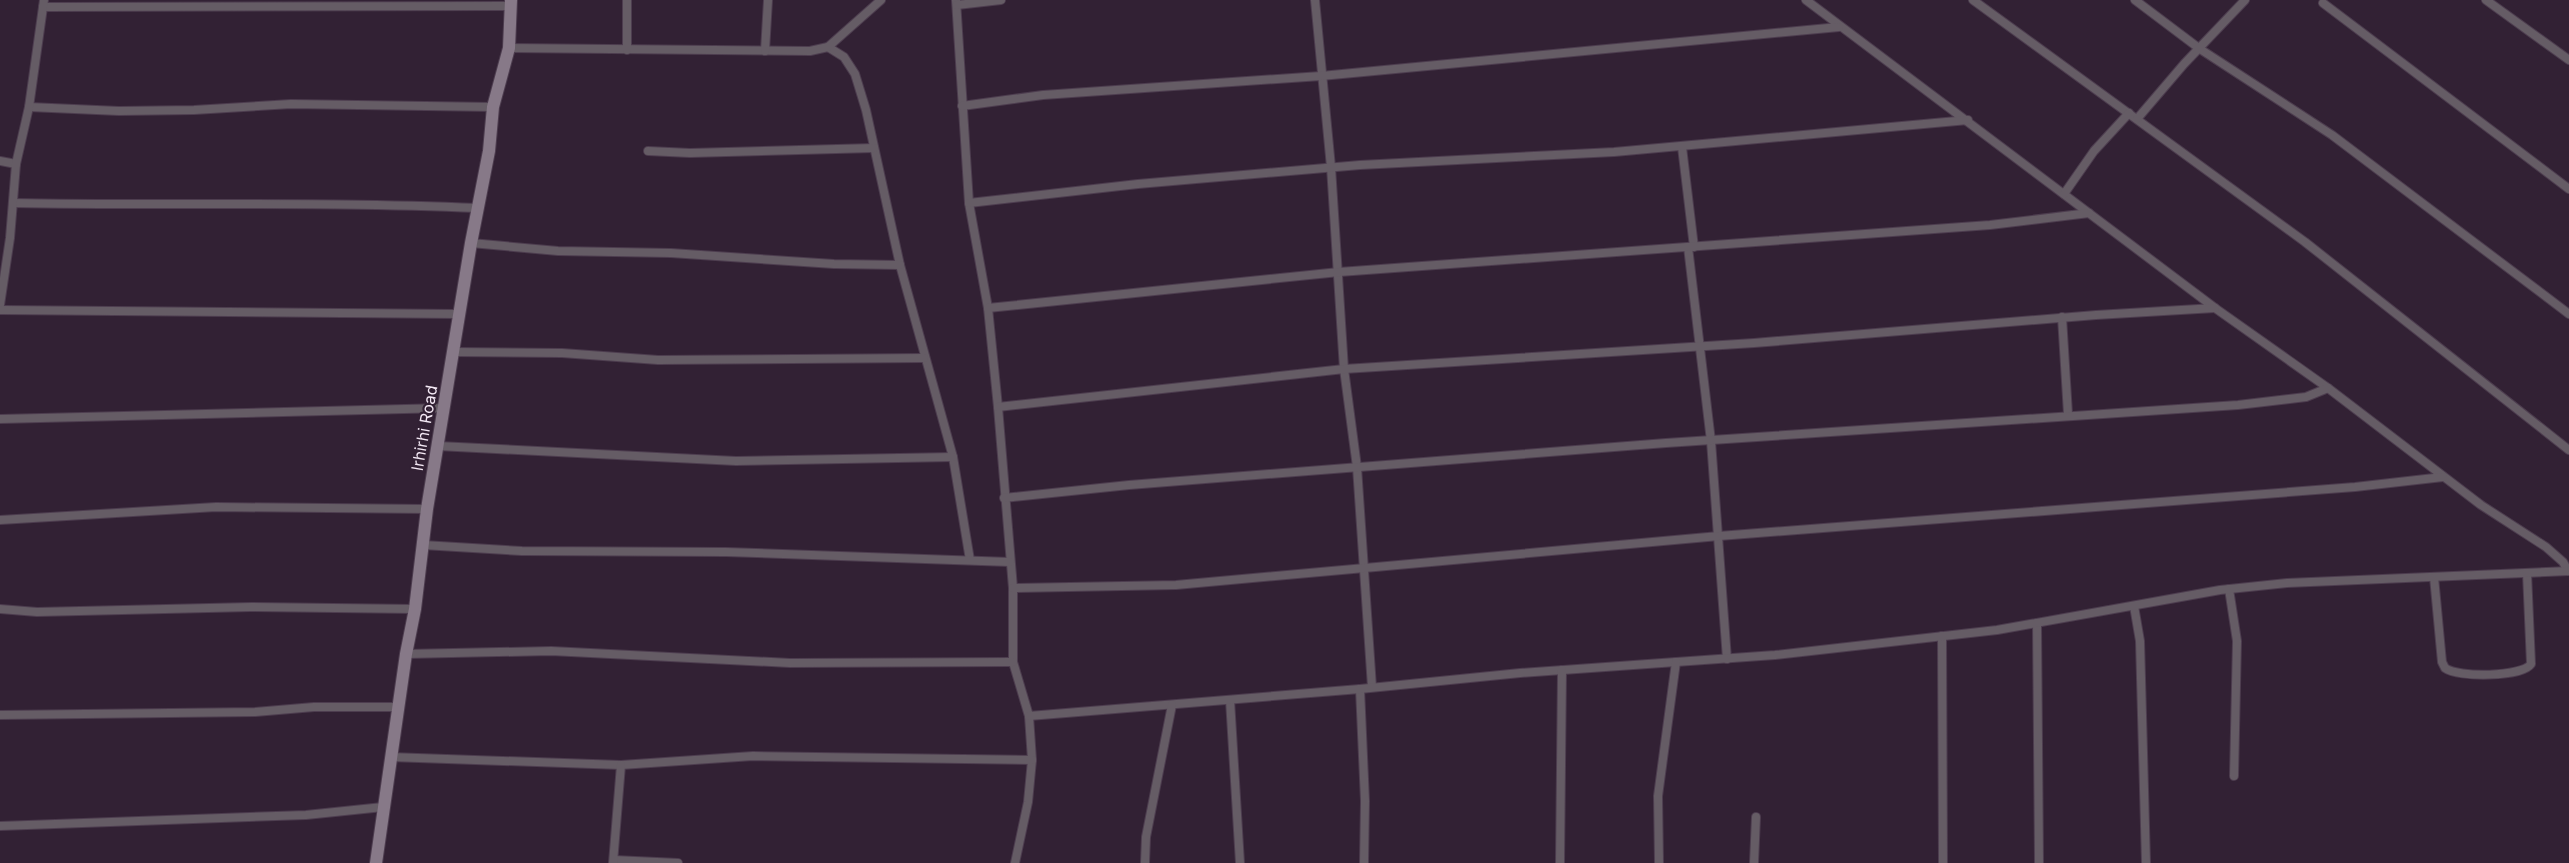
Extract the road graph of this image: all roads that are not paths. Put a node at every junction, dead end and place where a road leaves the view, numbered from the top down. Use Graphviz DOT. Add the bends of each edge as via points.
graph roads {
  1 [pos="627,0"];
  2 [pos="768,0"];
  3 [pos="881,0"];
  4 [pos="1001,0"];
  5 [pos="1315,0"];
  6 [pos="1806,0"];
  7 [pos="1973,0"];
  8 [pos="2135,0"];
  9 [pos="2245,0"];
  10 [pos="2334,0"];
  11 [pos="2486,0"];
  12 [pos="956,2"];
  13 [pos="2321,2"];
  14 [pos="43,3"];
  15 [pos="511,3"];
  16 [pos="1839,27"];
  17 [pos="828,47"];
  18 [pos="509,48"];
  19 [pos="2200,49"];
  20 [pos="627,50"];
  21 [pos="765,51"];
  22 [pos="2569,60"];
  23 [pos="1321,75"];
  24 [pos="962,106"];
  25 [pos="29,107"];
  26 [pos="493,107"];
  27 [pos="2133,116"];
  28 [pos="1968,120"];
  29 [pos="1682,147"];
  30 [pos="874,148"];
  31 [pos="648,151"];
  32 [pos="0,161"];
  33 [pos="16,164"];
  34 [pos="1331,168"];
  35 [pos="2569,189"];
  36 [pos="2064,194"];
  37 [pos="13,203"];
  38 [pos="969,203"];
  39 [pos="478,208"];
  40 [pos="2089,213"];
  41 [pos="471,243"];
  42 [pos="1691,247"];
  43 [pos="3,262"];
  44 [pos="900,265"];
  45 [pos="1339,272"];
  46 [pos="0,304"];
  47 [pos="988,308"];
  48 [pos="2215,308"];
  49 [pos="0,310"];
  50 [pos="459,314"];
  51 [pos="2569,314"];
  52 [pos="2062,317"];
  53 [pos="1700,347"];
  54 [pos="454,352"];
  55 [pos="924,358"];
  56 [pos="1344,369"];
  57 [pos="2328,388"];
  58 [pos="998,407"];
  59 [pos="445,408"];
  60 [pos="2068,414"];
  61 [pos="0,419"];
  62 [pos="1711,441"];
  63 [pos="438,446"];
  64 [pos="2569,450"];
  65 [pos="953,457"];
  66 [pos="1357,467"];
  67 [pos="2443,477"];
  68 [pos="1005,498"];
  69 [pos="427,509"];
  70 [pos="0,520"];
  71 [pos="1719,536"];
  72 [pos="423,545"];
  73 [pos="970,560"];
  74 [pos="1010,562"];
  75 [pos="1363,570"];
  76 [pos="2569,571"];
  77 [pos="2528,573"];
  78 [pos="2434,577"];
  79 [pos="1013,588"];
  80 [pos="2229,589"];
  81 [pos="2134,606"];
  82 [pos="0,609"];
  83 [pos="415,609"];
  84 [pos="2037,623"];
  85 [pos="1942,636"];
  86 [pos="406,654"];
  87 [pos="1727,659"];
  88 [pos="1013,662"];
  89 [pos="1676,662"];
  90 [pos="1562,670"];
  91 [pos="1372,687"];
  92 [pos="1360,689"];
  93 [pos="1230,700"];
  94 [pos="1172,705"];
  95 [pos="399,707"];
  96 [pos="0,715"];
  97 [pos="1029,716"];
  98 [pos="390,757"];
  99 [pos="1032,760"];
  100 [pos="621,765"];
  101 [pos="2234,776"];
  102 [pos="383,807"];
  103 [pos="1756,817"];
  104 [pos="0,826"];
  105 [pos="614,861"];
  106 [pos="376,863"];
  107 [pos="678,863"];
  108 [pos="1015,863"];
  109 [pos="1145,863"];
  110 [pos="1240,863"];
  111 [pos="1364,863"];
  112 [pos="1560,863"];
  113 [pos="1659,863"];
  114 [pos="1754,863"];
  115 [pos="1943,863"];
  116 [pos="2039,863"];
  117 [pos="2146,863"];
  1 -- 20 [label="street"];
  2 -- 21 [label="street"];
  3 -- 17 [label="street"];
  4 -- 12 [label="street"];
  5 -- 23 [label="street"];
  6 -- 16 [label="street"];
  7 -- 27 [label="street"];
  8 -- 19 [label="street"];
  9 -- 19 [label="street"];
  10 -- 13 [label="street"];
  11 -- 22 [label="street"];
  12 -- 24 [label="street"];
  13 -- 35 [label="street"];
  14 -- 15 [label="street"];
  14 -- 25 [label="street"];
  15 -- 18 [label="street, Irhirhi Road"];
  16 -- 23 [label="street"];
  16 -- 28 [label="street"];
  17 -- 21 [label="street"];
  17 -- 30 [label="street" via="844,57 855,74"];
  18 -- 20 [label="street"];
  18 -- 26 [label="street, Irhirhi Road"];
  19 -- 27 [label="street"];
  19 -- 51 [label="street" via="2332,135"];
  20 -- 21 [label="street"];
  23 -- 24 [label="street" via="1043,95"];
  23 -- 34 [label="street"];
  24 -- 38 [label="street"];
  25 -- 26 [label="street" via="119,111 291,104"];
  25 -- 33 [label="street"];
  26 -- 39 [label="street, Irhirhi Road"];
  27 -- 36 [label="street" via="2094,151"];
  27 -- 64 [label="street" via="2306,242"];
  28 -- 29 [label="street"];
  28 -- 36 [label="street"];
  29 -- 34 [label="street"];
  29 -- 42 [label="street"];
  30 -- 31 [label="street"];
  30 -- 44 [label="street"];
  32 -- 33 [label="street"];
  33 -- 37 [label="street"];
  34 -- 38 [label="street"];
  34 -- 45 [label="street"];
  36 -- 40 [label="street"];
  37 -- 39 [label="street" via="390,204"];
  37 -- 43 [label="street"];
  38 -- 47 [label="street"];
  39 -- 41 [label="street, Irhirhi Road"];
  40 -- 42 [label="street" via="1990,225"];
  40 -- 48 [label="street"];
  41 -- 44 [label="street" via="558,251"];
  41 -- 50 [label="street, Irhirhi Road"];
  42 -- 45 [label="street"];
  42 -- 53 [label="street"];
  43 -- 46 [label="street"];
  44 -- 55 [label="street"];
  45 -- 47 [label="street"];
  45 -- 56 [label="street"];
  47 -- 58 [label="street"];
  48 -- 52 [label="street"];
  48 -- 57 [label="street"];
  49 -- 50 [label="street"];
  50 -- 54 [label="street, Irhirhi Road"];
  52 -- 53 [label="street"];
  52 -- 60 [label="street"];
  53 -- 56 [label="street"];
  53 -- 62 [label="street"];
  54 -- 55 [label="street" via="562,353 658,360"];
  54 -- 59 [label="street, Irhirhi Road"];
  55 -- 65 [label="street"];
  56 -- 58 [label="street"];
  56 -- 66 [label="street"];
  57 -- 60 [label="street" via="2306,397 2238,405"];
  57 -- 67 [label="street"];
  58 -- 68 [label="street"];
  59 -- 61 [label="street"];
  59 -- 63 [label="street, Irhirhi Road"];
  60 -- 62 [label="street"];
  62 -- 66 [label="street"];
  62 -- 71 [label="street"];
  63 -- 65 [label="street" via="736,461"];
  63 -- 69 [label="street, Irhirhi Road"];
  65 -- 73 [label="street"];
  66 -- 68 [label="street"];
  66 -- 75 [label="street"];
  67 -- 71 [label="street"];
  67 -- 76 [label="street" via="2546,547"];
  68 -- 74 [label="street"];
  69 -- 70 [label="street" via="216,507"];
  69 -- 72 [label="street, Irhirhi Road"];
  71 -- 75 [label="street"];
  71 -- 87 [label="street"];
  72 -- 73 [label="street"];
  72 -- 83 [label="street, Irhirhi Road"];
  73 -- 74 [label="street"];
  74 -- 79 [label="street"];
  75 -- 79 [label="street" via="1176,585"];
  75 -- 91 [label="street"];
  76 -- 77 [label="street"];
  77 -- 78 [label="street"];
  77 -- 78 [label="street" via="2531,664 2523,671 2487,674 2445,668"];
  78 -- 80 [label="street" via="2334,579"];
  79 -- 88 [label="street"];
  80 -- 81 [label="street"];
  80 -- 101 [label="street" via="2237,641"];
  81 -- 84 [label="street"];
  81 -- 117 [label="street" via="2140,641"];
  82 -- 83 [label="street"];
  83 -- 86 [label="street, Irhirhi Road"];
  84 -- 85 [label="street"];
  84 -- 116 [label="street"];
  85 -- 87 [label="street"];
  85 -- 115 [label="street"];
  86 -- 88 [label="street" via="551,651 790,663"];
  86 -- 95 [label="street, Irhirhi Road"];
  87 -- 89 [label="street"];
  88 -- 97 [label="street"];
  89 -- 90 [label="street"];
  89 -- 113 [label="street" via="1658,796"];
  90 -- 91 [label="street"];
  90 -- 112 [label="street"];
  91 -- 92 [label="street"];
  92 -- 93 [label="street"];
  92 -- 111 [label="street"];
  93 -- 94 [label="street"];
  93 -- 110 [label="street"];
  94 -- 97 [label="street"];
  94 -- 109 [label="street" via="1146,837"];
  95 -- 96 [label="street"];
  95 -- 98 [label="street, Irhirhi Road"];
  97 -- 99 [label="street"];
  98 -- 100 [label="street"];
  98 -- 102 [label="street, Irhirhi Road"];
  99 -- 100 [label="street" via="753,756"];
  99 -- 108 [label="street"];
  100 -- 105 [label="street"];
  102 -- 104 [label="street" via="306,814"];
  102 -- 106 [label="street, Irhirhi Road"];
  103 -- 114 [label="street"];
  105 -- 107 [label="street"];
}
